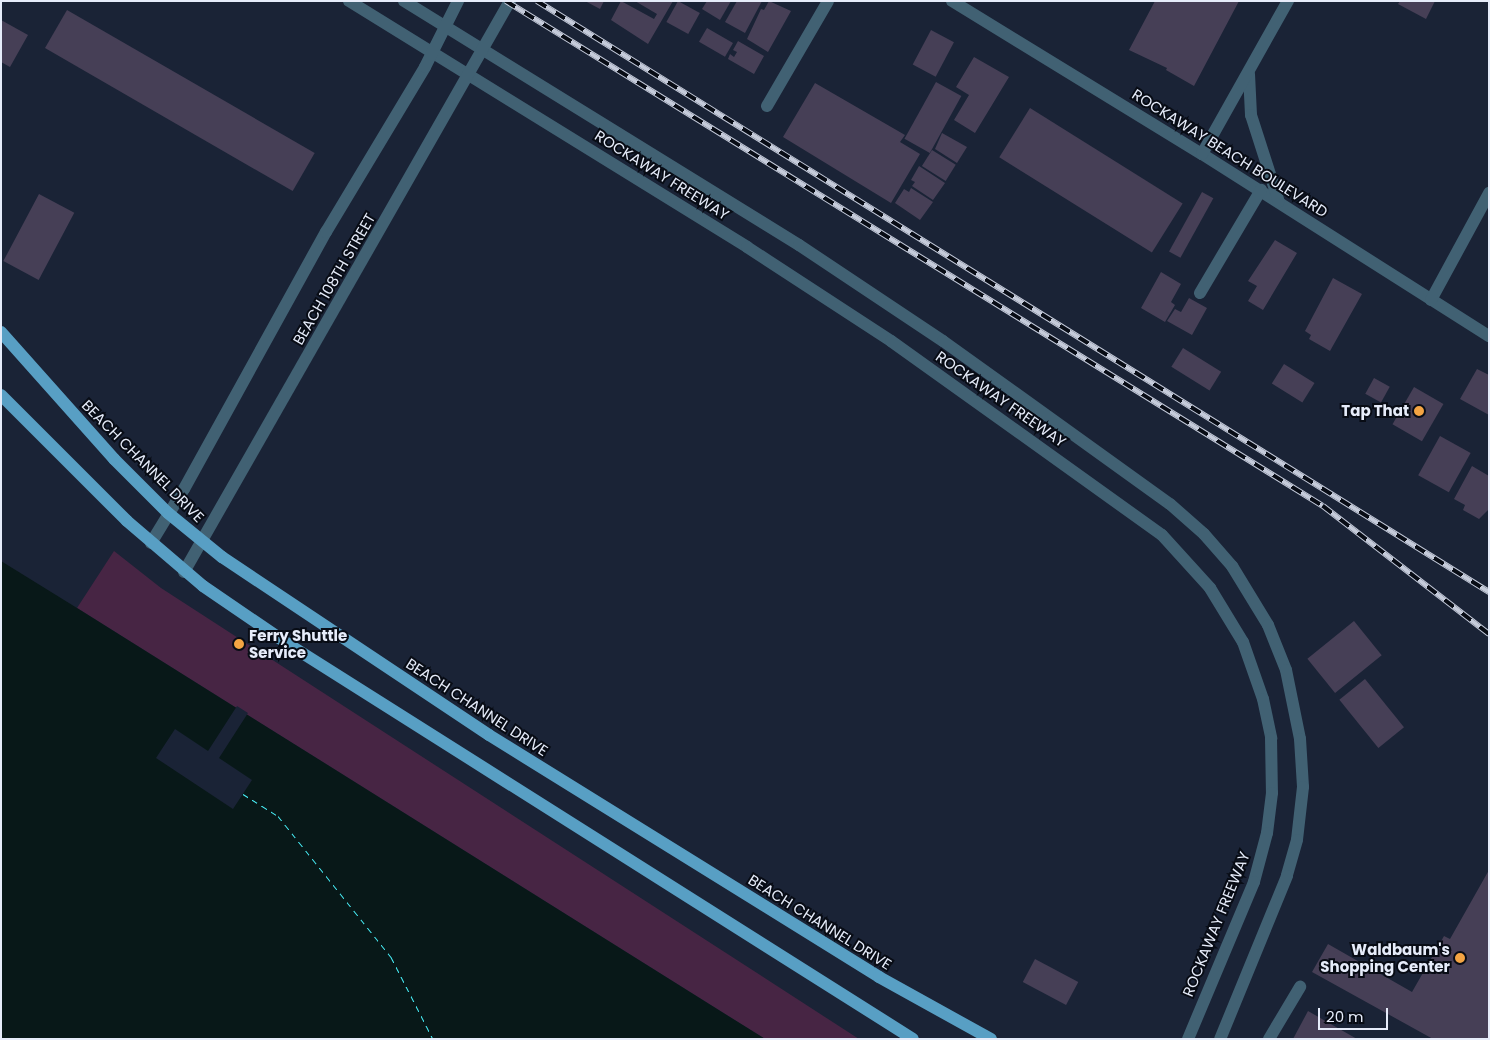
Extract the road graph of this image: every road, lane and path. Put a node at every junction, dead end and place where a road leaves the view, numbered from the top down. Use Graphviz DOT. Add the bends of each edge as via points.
graph roads {
  1 [pos="349,1"];
  2 [pos="404,1"];
  3 [pos="458,1"];
  4 [pos="510,1"];
  5 [pos="828,1"];
  6 [pos="952,1"];
  7 [pos="1288,1"];
  8 [pos="445,26"];
  9 [pos="483,49"];
  10 [pos="432,52"];
  11 [pos="1249,74"];
  12 [pos="468,75"];
  13 [pos="767,106"];
  14 [pos="1202,154"];
  15 [pos="1261,190"];
  16 [pos="1489,193"];
  17 [pos="1279,202"];
  18 [pos="1200,293"];
  19 [pos="1431,300"];
  20 [pos="1,332"];
  21 [pos="1489,336"];
  22 [pos="1,395"];
  23 [pos="168,513"];
  24 [pos="201,541"];
  25 [pos="150,543"];
  26 [pos="184,572"];
  27 [pos="1300,987"];
  28 [pos="913,1039"];
  29 [pos="991,1039"];
  30 [pos="1188,1039"];
  31 [pos="1220,1039"];
  32 [pos="1269,1039"];
  1 -- 10 [label="street, ROCKAWAY FREEWAY"];
  2 -- 8 [label="street, ROCKAWAY FREEWAY"];
  3 -- 8 [label="street, BEACH 108TH STREET"];
  4 -- 9 [label="street, BEACH 108TH STREET"];
  5 -- 13 [label="street"];
  6 -- 14 [label="street, ROCKAWAY BEACH BOULEVARD"];
  7 -- 11 [label="street"];
  8 -- 9 [label="street, ROCKAWAY FREEWAY"];
  8 -- 10 [label="street, BEACH 108TH STREET"];
  9 -- 12 [label="street, BEACH 108TH STREET"];
  9 -- 31 [label="street, ROCKAWAY FREEWAY" via="799,245 942,341 1170,504 1204,534 1232,566 1264,618 1286,670 1300,739 1302,787 1297,840 1287,876"];
  10 -- 12 [label="street, ROCKAWAY FREEWAY"];
  10 -- 23 [label="street, BEACH 108TH STREET" via="326,232"];
  11 -- 14 [label="street"];
  11 -- 17 [label="street" via="1252,114"];
  12 -- 24 [label="street, BEACH 108TH STREET"];
  12 -- 30 [label="street, ROCKAWAY FREEWAY" via="755,252 891,341 1162,535 1210,588 1243,642 1257,678 1271,738 1272,793 1267,833 1254,882"];
  14 -- 15 [label="street, ROCKAWAY BEACH BOULEVARD"];
  15 -- 17 [label="street, ROCKAWAY BEACH BOULEVARD"];
  15 -- 18 [label="street"];
  16 -- 19 [label="street"];
  17 -- 19 [label="street, ROCKAWAY BEACH BOULEVARD"];
  19 -- 21 [label="street, ROCKAWAY BEACH BOULEVARD"];
  20 -- 23 [label="main road, BEACH CHANNEL DRIVE" via="81,424"];
  22 -- 25 [label="main road"];
  23 -- 24 [label="main road, BEACH CHANNEL DRIVE"];
  23 -- 25 [label="street, BEACH 108TH STREET"];
  24 -- 26 [label="street, BEACH 108TH STREET"];
  24 -- 29 [label="main road, BEACH CHANNEL DRIVE" via="489,735 879,977"];
  25 -- 26 [label="main road"];
  26 -- 28 [label="main road" via="288,644"];
  27 -- 32 [label="street"];
}
